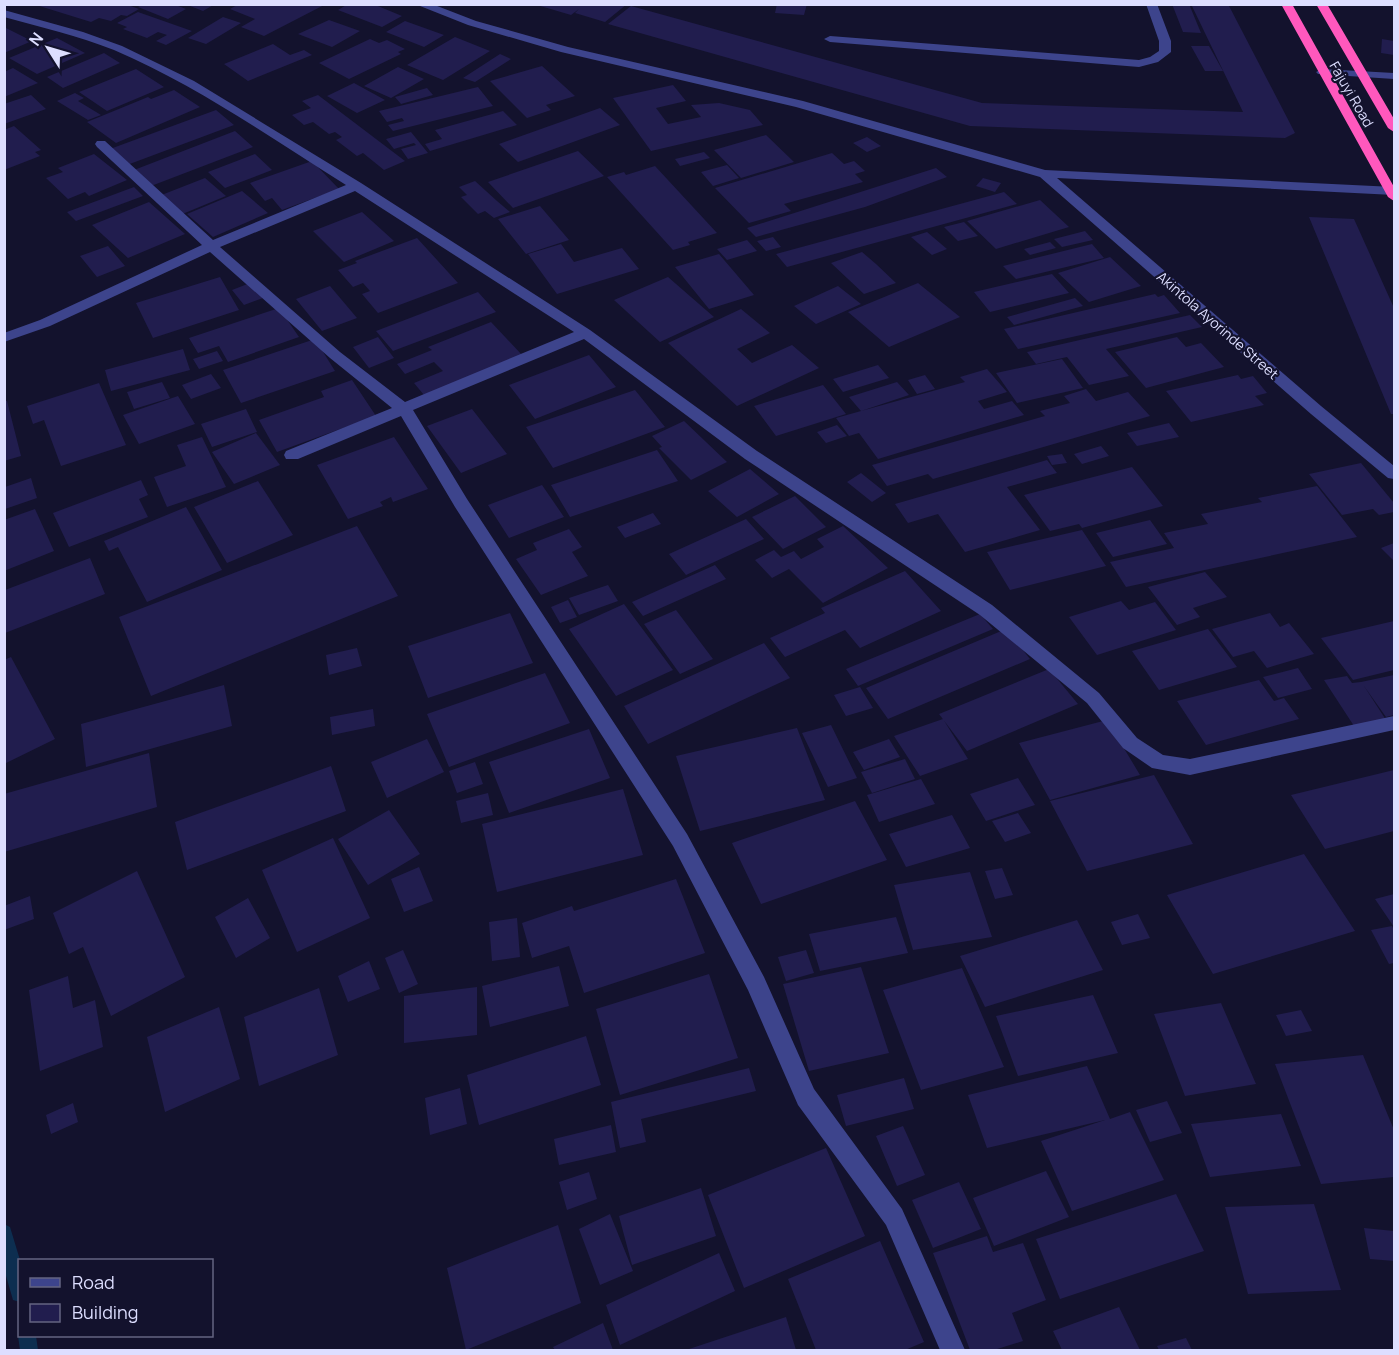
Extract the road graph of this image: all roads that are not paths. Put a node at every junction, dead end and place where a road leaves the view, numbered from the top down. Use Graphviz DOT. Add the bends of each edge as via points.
graph roads {
  1 [pos="420,4"];
  2 [pos="1151,4"];
  3 [pos="1286,4"];
  4 [pos="1321,4"];
  5 [pos="4,13"];
  6 [pos="830,39"];
  7 [pos="1322,72"];
  8 [pos="1361,74"];
  9 [pos="1395,76"];
  10 [pos="1395,128"];
  11 [pos="100,144"];
  12 [pos="1044,174"];
  13 [pos="356,186"];
  14 [pos="1393,193"];
  15 [pos="211,246"];
  16 [pos="585,333"];
  17 [pos="4,338"];
  18 [pos="405,410"];
  19 [pos="292,455"];
  20 [pos="1395,474"];
  21 [pos="1395,723"];
  22 [pos="953,1350"];
  1 -- 12 [label="street" via="565,50 800,104"];
  2 -- 6 [label="street" via="1165,41 1165,52 1146,63"];
  3 -- 7 [label="highway, Fajuyi Road"];
  4 -- 8 [label="highway, Fajuyi Road"];
  5 -- 13 [label="street" via="118,48 190,83"];
  7 -- 8 [label="street"];
  7 -- 14 [label="highway, Fajuyi Road"];
  8 -- 9 [label="street"];
  8 -- 10 [label="highway, Fajuyi Road"];
  11 -- 15 [label="street"];
  12 -- 14 [label="street"];
  12 -- 20 [label="street, Akintola Ayorinde Street"];
  13 -- 15 [label="street"];
  13 -- 16 [label="street"];
  15 -- 17 [label="street"];
  15 -- 18 [label="street" via="335,355"];
  16 -- 18 [label="street"];
  16 -- 21 [label="street" via="752,455 987,610 1093,698 1130,743 1159,762 1190,767"];
  18 -- 19 [label="street"];
  18 -- 22 [label="street" via="461,504 680,840 756,984 806,1097 894,1217"];
}
